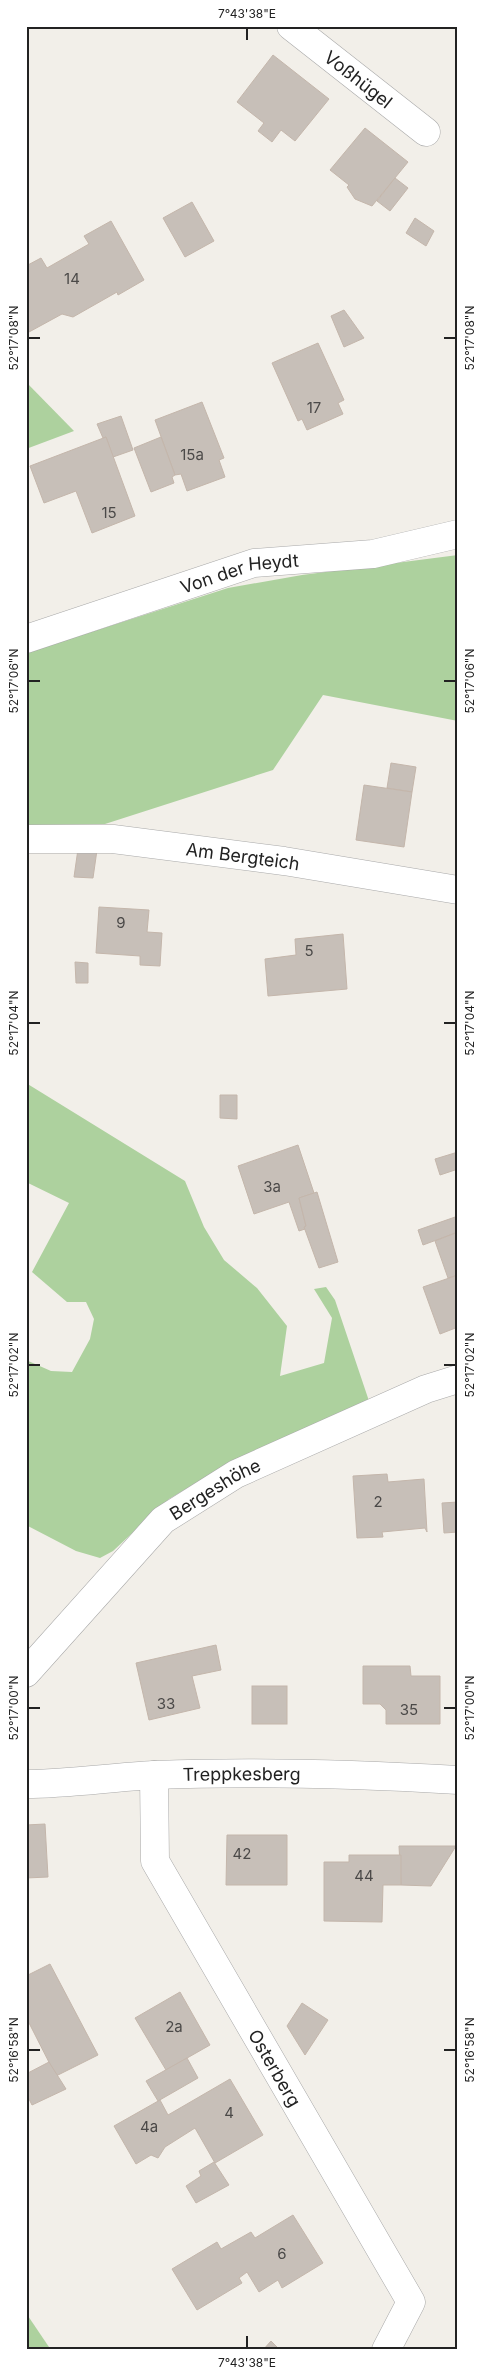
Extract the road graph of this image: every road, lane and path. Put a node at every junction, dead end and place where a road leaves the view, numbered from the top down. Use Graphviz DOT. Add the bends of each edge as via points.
graph roads {
  1 [pos="292,26"];
  2 [pos="426,132"];
  3 [pos="458,534"];
  4 [pos="26,639"];
  5 [pos="26,838"];
  6 [pos="458,890"];
  7 [pos="458,1379"];
  8 [pos="26,1673"];
  9 [pos="154,1775"];
  10 [pos="458,1780"];
  11 [pos="26,1784"];
  12 [pos="386,2350"];
  1 -- 2 [label="street, Voßhügel"];
  3 -- 4 [label="street, Von der Heydt" via="373,554 254,564"];
  5 -- 6 [label="street, Am Bergteich" via="113,839 284,860"];
  7 -- 8 [label="street, Bergeshöhe" via="426,1389 236,1474 163,1520"];
  9 -- 10 [label="street, Treppkesberg" via="357,1774"];
  9 -- 11 [label="street, Treppkesberg" via="66,1784"];
  9 -- 12 [label="street, Osterberg" via="155,1861 411,2302"];
}
